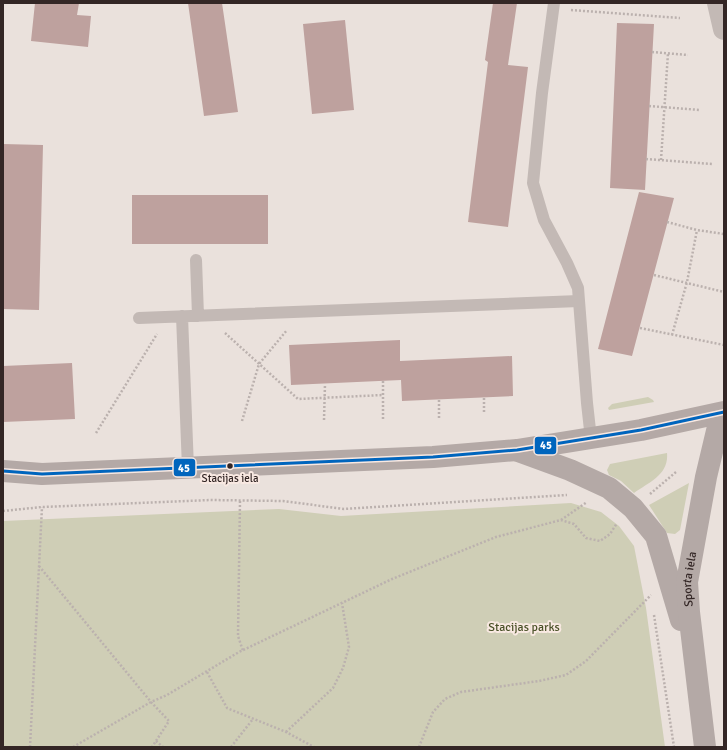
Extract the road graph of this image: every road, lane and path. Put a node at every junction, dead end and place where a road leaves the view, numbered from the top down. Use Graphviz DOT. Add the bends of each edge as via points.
graph roads {
  1 [pos="718,3"];
  2 [pos="554,6"];
  3 [pos="680,18"];
  4 [pos="724,29"];
  5 [pos="652,52"];
  6 [pos="668,53"];
  7 [pos="688,55"];
  8 [pos="649,106"];
  9 [pos="664,107"];
  10 [pos="700,110"];
  11 [pos="646,159"];
  12 [pos="661,160"];
  13 [pos="712,164"];
  14 [pos="668,222"];
  15 [pos="697,230"];
  16 [pos="724,234"];
  17 [pos="196,260"];
  18 [pos="654,275"];
  19 [pos="687,282"];
  20 [pos="724,292"];
  21 [pos="579,301"];
  22 [pos="302,312"];
  23 [pos="182,316"];
  24 [pos="202,316"];
  25 [pos="168,317"];
  26 [pos="139,318"];
  27 [pos="640,328"];
  28 [pos="672,335"];
  29 [pos="724,345"];
  30 [pos="259,364"];
  31 [pos="383,381"];
  32 [pos="325,384"];
  33 [pos="383,395"];
  34 [pos="324,398"];
  35 [pos="484,398"];
  36 [pos="439,400"];
  37 [pos="723,410"];
  38 [pos="484,414"];
  39 [pos="439,418"];
  40 [pos="383,419"];
  41 [pos="324,420"];
  42 [pos="242,421"];
  43 [pos="96,433"];
  44 [pos="591,439"];
  45 [pos="516,450"];
  46 [pos="188,468"];
  47 [pos="3,471"];
  48 [pos="28,474"];
  49 [pos="3,479"];
  50 [pos="574,495"];
  51 [pos="585,498"];
  52 [pos="240,501"];
  53 [pos="42,507"];
  54 [pos="3,511"];
  55 [pos="620,518"];
  56 [pos="561,520"];
  57 [pos="38,566"];
  58 [pos="650,588"];
  59 [pos="651,595"];
  60 [pos="652,602"];
  61 [pos="342,603"];
  62 [pos="653,610"];
  63 [pos="243,650"];
  64 [pos="696,667"];
  65 [pos="207,672"];
  66 [pos="151,702"];
  67 [pos="253,719"];
  68 [pos="286,732"];
  69 [pos="156,741"];
  70 [pos="30,747"];
  71 [pos="73,747"];
  72 [pos="152,747"];
  73 [pos="163,747"];
  74 [pos="230,747"];
  75 [pos="314,747"];
  76 [pos="418,747"];
  77 [pos="674,747"];
  78 [pos="705,747"];
  1 -- 4 [label="street"];
  2 -- 3 [label="path"];
  2 -- 21 [label="lane" via="533,183 544,220 578,288"];
  5 -- 6 [label="path"];
  6 -- 7 [label="path"];
  6 -- 9 [label="path"];
  8 -- 9 [label="path"];
  9 -- 10 [label="path"];
  9 -- 12 [label="path"];
  11 -- 12 [label="path"];
  12 -- 13 [label="path"];
  14 -- 15 [label="path"];
  15 -- 16 [label="path"];
  15 -- 19 [label="path"];
  17 -- 24 [label="lane"];
  18 -- 19 [label="path"];
  19 -- 20 [label="path"];
  19 -- 28 [label="path"];
  21 -- 22 [label="lane"];
  21 -- 44 [label="lane"];
  22 -- 24 [label="lane"];
  22 -- 30 [label="path"];
  23 -- 24 [label="lane"];
  23 -- 25 [label="lane"];
  23 -- 46 [label="lane"];
  24 -- 30 [label="path"];
  25 -- 26 [label="lane"];
  25 -- 43 [label="path"];
  27 -- 28 [label="path"];
  28 -- 29 [label="path"];
  30 -- 34 [label="path" via="298,399"];
  30 -- 42 [label="path"];
  31 -- 33 [label="path"];
  32 -- 34 [label="path"];
  33 -- 34 [label="path"];
  33 -- 40 [label="path"];
  34 -- 41 [label="path"];
  35 -- 38 [label="path"];
  36 -- 39 [label="path"];
  37 -- 44 [label="main road" via="669,425"];
  37 -- 64 [label="main road, Sporta iela" via="706,477 688,582"];
  44 -- 45 [label="main road"];
  45 -- 46 [label="main road" via="433,457"];
  45 -- 64 [label="main road" via="609,488 644,520 656,536"];
  46 -- 48 [label="main road"];
  47 -- 48 [label="main road"];
  48 -- 49 [label="main road"];
  50 -- 52 [label="path" via="344,509 283,501"];
  51 -- 56 [label="path" via="591,500"];
  52 -- 53 [label="path"];
  52 -- 63 [label="path" via="238,636"];
  53 -- 54 [label="path"];
  53 -- 57 [label="path"];
  55 -- 56 [label="path" via="610,534 600,541 586,538 574,524"];
  56 -- 61 [label="path" via="496,537 392,579"];
  57 -- 66 [label="path"];
  57 -- 70 [label="path"];
  58 -- 59 [label="path"];
  59 -- 60 [label="path"];
  59 -- 76 [label="path" via="586,661 566,675 461,692 445,699 433,712"];
  61 -- 63 [label="path"];
  61 -- 68 [label="path" via="349,647 343,668 333,688"];
  62 -- 77 [label="path"];
  63 -- 65 [label="path"];
  64 -- 78 [label="main road, Sporta iela"];
  65 -- 66 [label="path"];
  65 -- 67 [label="path" via="227,708"];
  66 -- 69 [label="path" via="168,721"];
  66 -- 71 [label="path"];
  67 -- 68 [label="path"];
  67 -- 74 [label="path"];
  68 -- 75 [label="path"];
  69 -- 72 [label="path"];
  69 -- 73 [label="path"];
}
